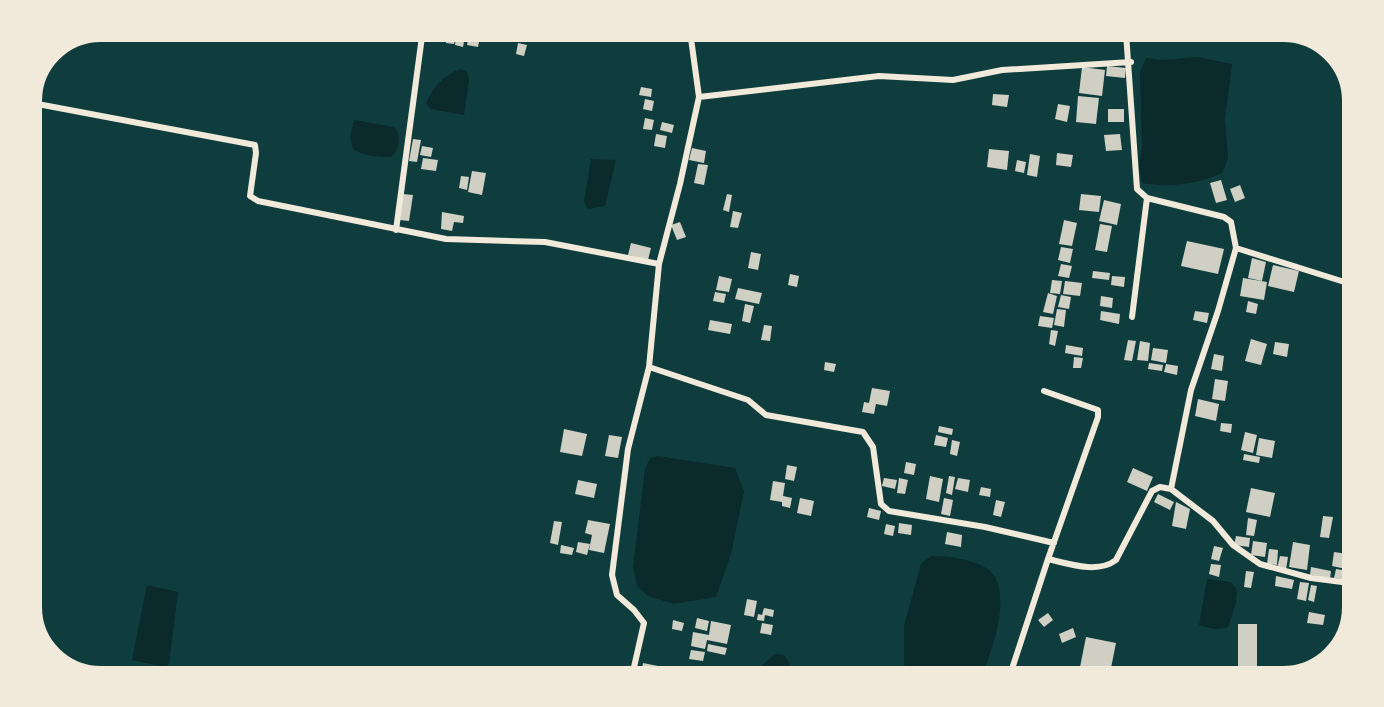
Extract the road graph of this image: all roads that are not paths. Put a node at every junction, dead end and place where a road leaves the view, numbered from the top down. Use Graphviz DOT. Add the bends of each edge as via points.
graph roads {
  1 [pos="422,37"];
  2 [pos="691,37"];
  3 [pos="1127,37"];
  4 [pos="1131,62"];
  5 [pos="699,97"];
  6 [pos="38,104"];
  7 [pos="1147,198"];
  8 [pos="396,230"];
  9 [pos="1236,248"];
  10 [pos="659,264"];
  11 [pos="1346,282"];
  12 [pos="1132,317"];
  13 [pos="649,367"];
  14 [pos="1044,391"];
  15 [pos="1171,489"];
  16 [pos="1054,543"];
  17 [pos="1048,559"];
  18 [pos="1346,582"];
  19 [pos="633,670"];
  20 [pos="1012,670"];
  1 -- 8 [label="street"];
  2 -- 5 [label="street"];
  3 -- 4 [label="street"];
  4 -- 5 [label="street" via="1002,70 953,80 879,75"];
  4 -- 7 [label="street" via="1137,189"];
  5 -- 10 [label="street"];
  6 -- 8 [label="street" via="255,145 250,196 258,201"];
  7 -- 9 [label="street" via="1224,217 1231,222"];
  7 -- 12 [label="street"];
  8 -- 10 [label="street" via="446,239 545,242"];
  9 -- 11 [label="street"];
  9 -- 15 [label="street" via="1191,390"];
  10 -- 13 [label="street"];
  13 -- 16 [label="street" via="748,400 766,415 863,432 873,447 881,504 889,511"];
  13 -- 19 [label="street" via="628,449 612,575 617,595 644,623"];
  14 -- 16 [label="street" via="1098,410"];
  15 -- 17 [label="street" via="1160,487 1152,491 1116,560 1109,565 1100,568"];
  15 -- 18 [label="street" via="1260,564"];
  16 -- 17 [label="street"];
  17 -- 20 [label="street"];
}
